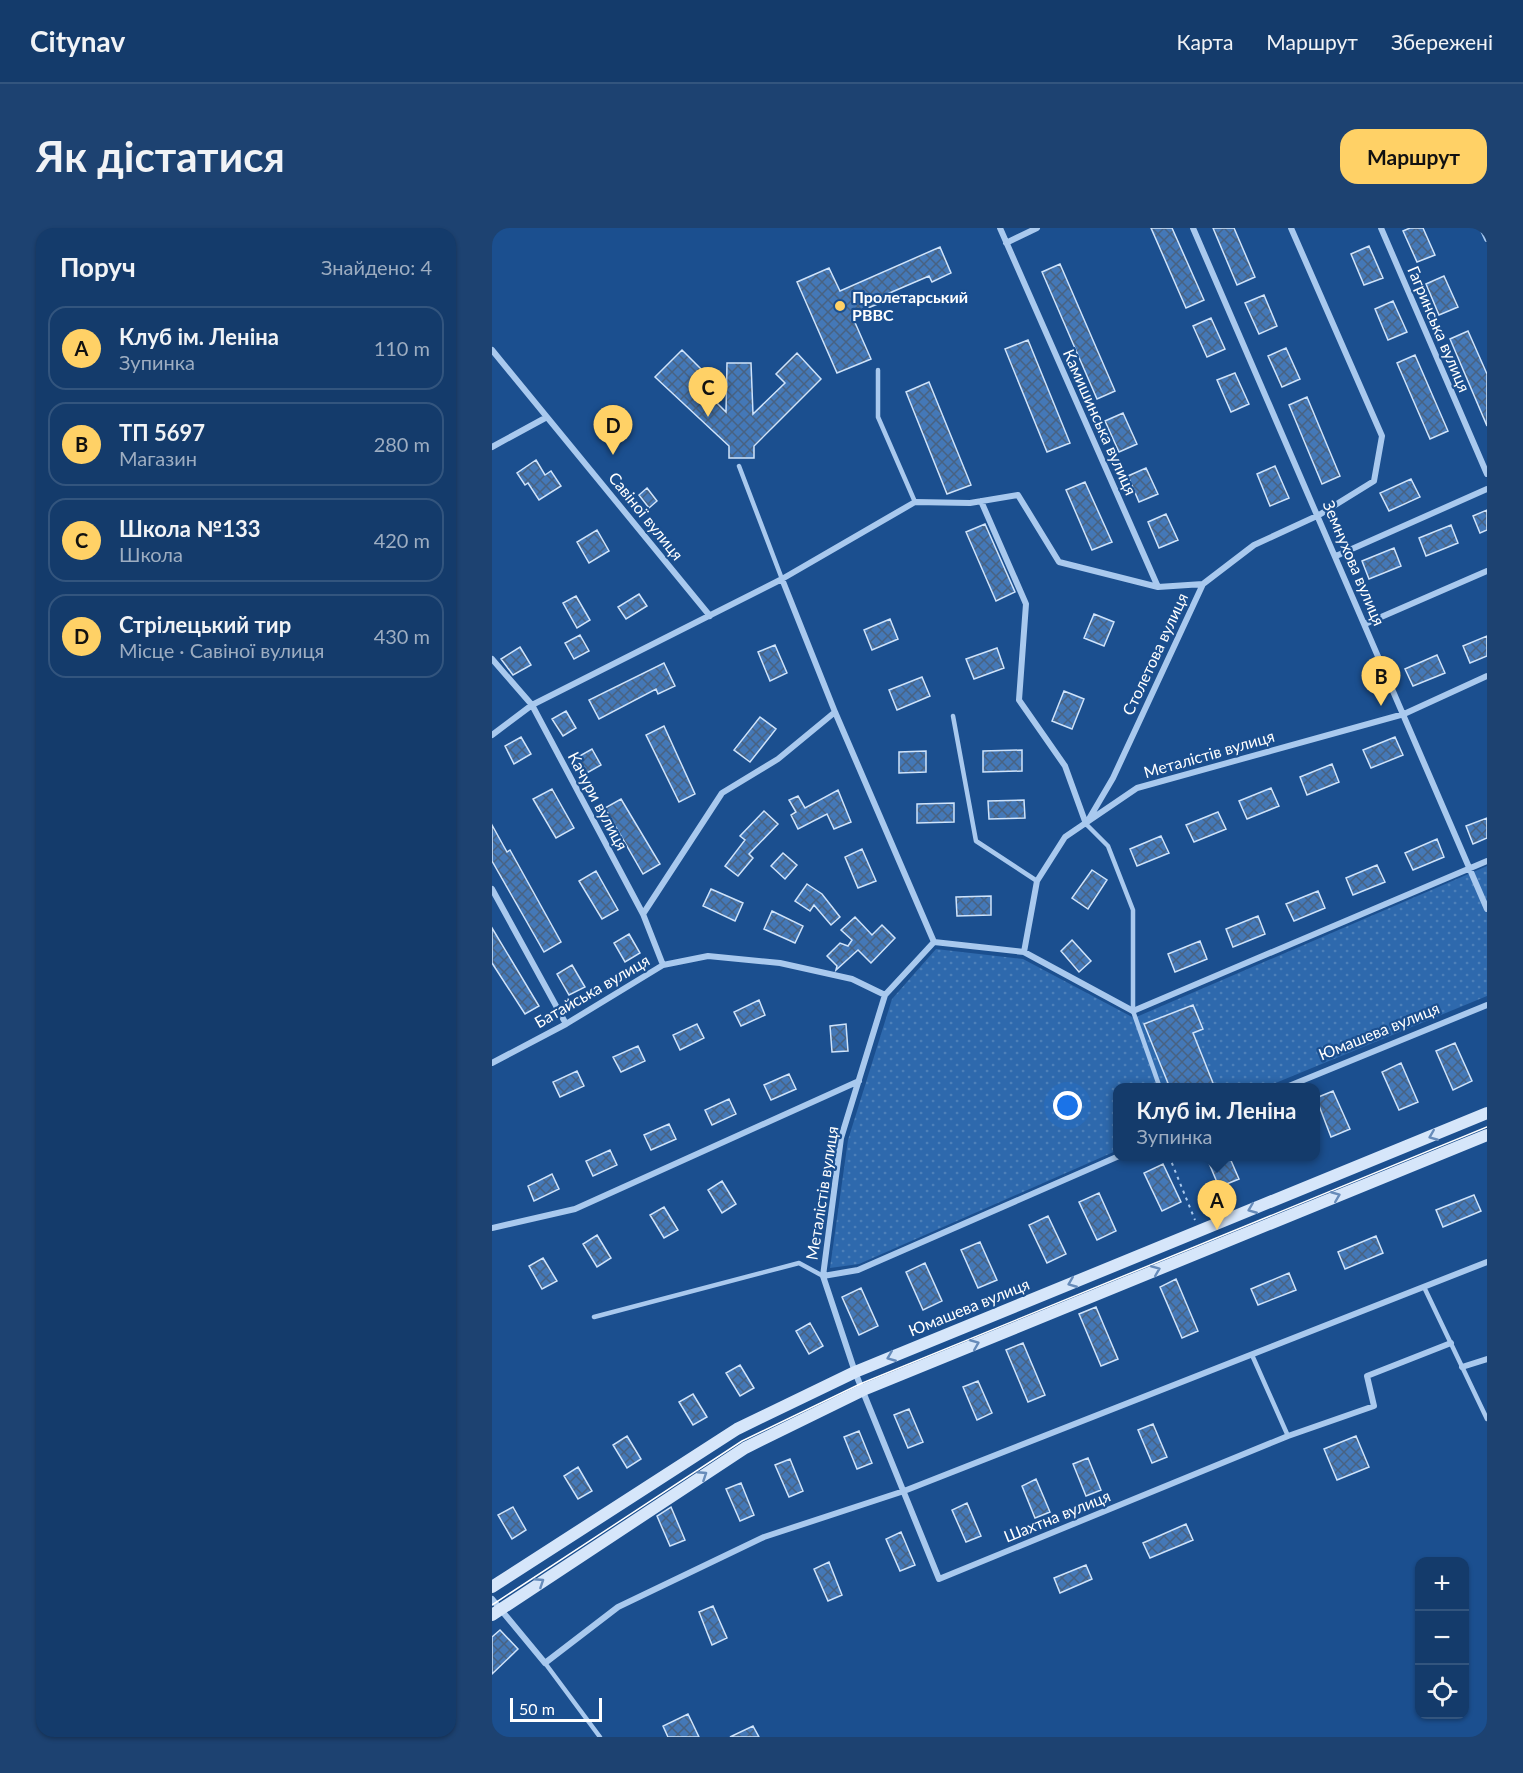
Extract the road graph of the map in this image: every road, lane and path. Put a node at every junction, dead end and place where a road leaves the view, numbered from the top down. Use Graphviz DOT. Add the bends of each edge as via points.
graph roads {
  1 [pos="1000,228"];
  2 [pos="1037,228"];
  3 [pos="1193,228"];
  4 [pos="1290,228"];
  5 [pos="1381,228"];
  6 [pos="1482,228"];
  7 [pos="1487,239"];
  8 [pos="1006,243"];
  9 [pos="492,350"];
  10 [pos="878,370"];
  11 [pos="547,417"];
  12 [pos="492,447"];
  13 [pos="739,466"];
  14 [pos="1487,474"];
  15 [pos="1487,489"];
  16 [pos="981,501"];
  17 [pos="915,502"];
  18 [pos="1320,515"];
  19 [pos="1336,556"];
  20 [pos="1487,571"];
  21 [pos="782,579"];
  22 [pos="1203,584"];
  23 [pos="1158,586"];
  24 [pos="710,616"];
  25 [pos="1365,624"];
  26 [pos="492,659"];
  27 [pos="1487,676"];
  28 [pos="531,705"];
  29 [pos="835,712"];
  30 [pos="1404,714"];
  31 [pos="953,716"];
  32 [pos="492,735"];
  33 [pos="1086,824"];
  34 [pos="1487,861"];
  35 [pos="1469,869"];
  36 [pos="1037,881"];
  37 [pos="492,889"];
  38 [pos="1487,909"];
  39 [pos="643,914"];
  40 [pos="934,942"];
  41 [pos="1024,952"];
  42 [pos="663,965"];
  43 [pos="885,995"];
  44 [pos="1487,1005"];
  45 [pos="1133,1011"];
  46 [pos="566,1024"];
  47 [pos="492,1063"];
  48 [pos="859,1081"];
  49 [pos="1158,1083"];
  50 [pos="1296,1083"];
  51 [pos="1487,1113"];
  52 [pos="1487,1135"];
  53 [pos="1113,1159"];
  54 [pos="1171,1161"];
  55 [pos="492,1228"];
  56 [pos="1200,1230"];
  57 [pos="1487,1262"];
  58 [pos="823,1276"];
  59 [pos="1424,1287"];
  60 [pos="594,1317"];
  61 [pos="1451,1343"];
  62 [pos="1252,1355"];
  63 [pos="1487,1359"];
  64 [pos="1462,1367"];
  65 [pos="855,1372"];
  66 [pos="863,1390"];
  67 [pos="1487,1419"];
  68 [pos="1288,1436"];
  69 [pos="904,1491"];
  70 [pos="492,1587"];
  71 [pos="495,1607"];
  72 [pos="545,1663"];
  73 [pos="600,1737"];
  1 -- 8 [label="street, Камишинська вулиця"];
  2 -- 8 [label="street"];
  3 -- 18 [label="street, Земнухова вулиця"];
  4 -- 18 [label="street, Столетова вулиця" via="1382,436 1374,481"];
  5 -- 14 [label="street, Гагринська вулиця"];
  6 -- 7 [label="street"];
  8 -- 23 [label="street, Камишинська вулиця"];
  9 -- 11 [label="street, Савіної вулиця"];
  10 -- 17 [label="lane" via="878,417"];
  11 -- 12 [label="street"];
  11 -- 24 [label="street, Савіної вулиця"];
  13 -- 21 [label="lane"];
  15 -- 19 [label="street"];
  16 -- 17 [label="street"];
  16 -- 23 [label="street" via="1018,495 1059,561"];
  16 -- 33 [label="street" via="1026,604 1019,700 1065,766"];
  17 -- 21 [label="street"];
  18 -- 19 [label="street, Земнухова вулиця"];
  18 -- 22 [label="street, Столетова вулиця" via="1254,545"];
  19 -- 25 [label="street, Земнухова вулиця"];
  20 -- 25 [label="street"];
  21 -- 24 [label="street"];
  21 -- 29 [label="street"];
  22 -- 23 [label="street"];
  22 -- 33 [label="street, Столетова вулиця" via="1113,778"];
  24 -- 28 [label="street"];
  25 -- 30 [label="street, Земнухова вулиця"];
  26 -- 28 [label="street, Качури вулиця"];
  27 -- 30 [label="street, Металістів вулиця"];
  28 -- 32 [label="street"];
  28 -- 39 [label="street, Качури вулиця"];
  29 -- 39 [label="street" via="778,759 722,793"];
  29 -- 40 [label="street"];
  30 -- 33 [label="street, Металістів вулиця" via="1137,788"];
  30 -- 35 [label="street, Земнухова вулиця"];
  31 -- 36 [label="lane" via="976,841"];
  33 -- 36 [label="street, Металістів вулиця" via="1065,837"];
  33 -- 45 [label="lane" via="1108,846 1133,910"];
  34 -- 35 [label="street"];
  35 -- 38 [label="street, Земнухова вулиця"];
  35 -- 45 [label="street"];
  36 -- 41 [label="street, Металістів вулиця"];
  37 -- 46 [label="street"];
  39 -- 42 [label="street, Качури вулиця"];
  40 -- 41 [label="street"];
  40 -- 43 [label="street, Металістів вулиця"];
  41 -- 45 [label="street"];
  42 -- 43 [label="street, Батайська вулиця" via="708,956 780,963 852,980"];
  42 -- 46 [label="street, Батайська вулиця"];
  43 -- 48 [label="street, Металістів вулиця"];
  44 -- 50 [label="street, Юмашева вулиця"];
  45 -- 49 [label="lane"];
  46 -- 47 [label="street, Батайська вулиця"];
  48 -- 55 [label="street" via="575,1209"];
  48 -- 58 [label="street, Металістів вулиця" via="841,1138"];
  51 -- 56 [label="main road, Юмашева вулиця, one-way"];
  66 -- 52 [label="main road, one-way"];
  53 -- 58 [label="street" via="858,1270"];
  54 -- 56 [label="path"];
  56 -- 65 [label="main road, Юмашева вулиця, one-way"];
  57 -- 59 [label="street"];
  58 -- 60 [label="lane" via="799,1263"];
  58 -- 65 [label="street, Шахтна вулиця"];
  59 -- 61 [label="lane"];
  59 -- 62 [label="street"];
  61 -- 64 [label="lane"];
  61 -- 68 [label="street, Шахтна вулиця" via="1367,1376 1374,1406"];
  62 -- 68 [label="lane"];
  62 -- 69 [label="street"];
  63 -- 64 [label="street"];
  64 -- 67 [label="lane"];
  65 -- 66 [label="street, Шахтна вулиця"];
  65 -- 70 [label="main road, Юмашева вулиця" via="737,1429"];
  66 -- 69 [label="street, Шахтна вулиця"];
  71 -- 66 [label="main road, one-way" via="745,1448"];
  68 -- 69 [label="street, Шахтна вулиця" via="939,1579"];
  69 -- 72 [label="street" via="764,1538 618,1607"];
  71 -- 72 [label="street"];
  72 -- 73 [label="lane"];
}
